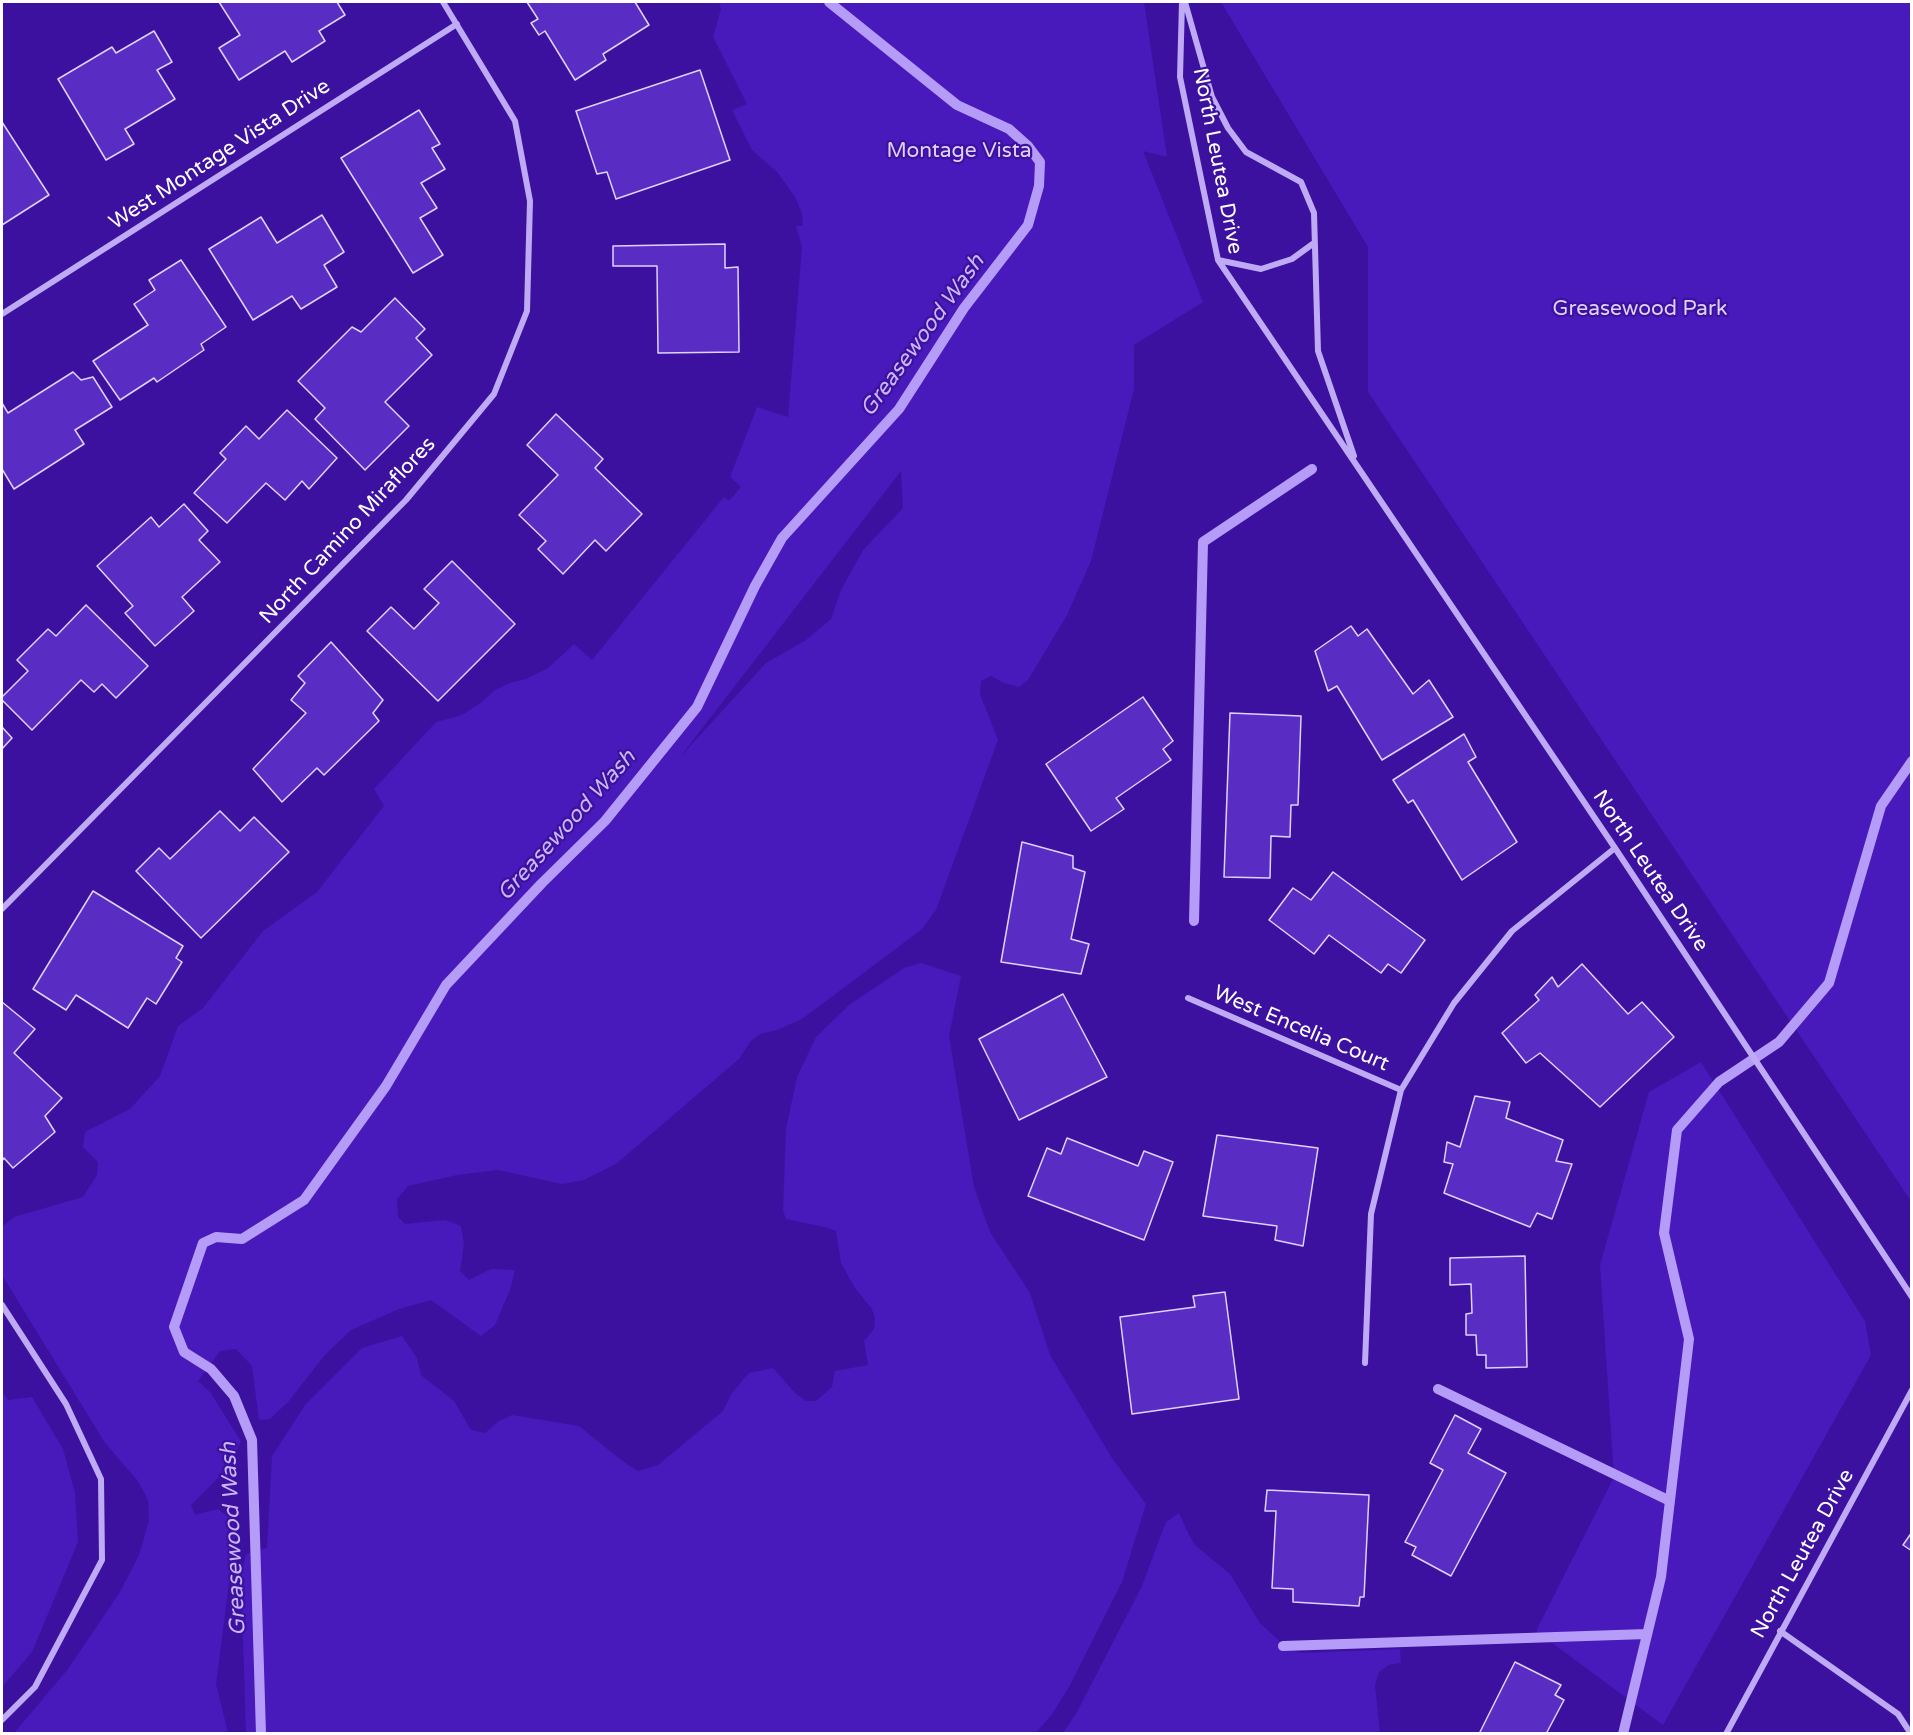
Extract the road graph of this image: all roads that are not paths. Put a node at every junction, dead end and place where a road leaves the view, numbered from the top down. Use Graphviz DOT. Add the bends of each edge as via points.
graph roads {
  1 [pos="443,2"];
  2 [pos="1184,2"];
  3 [pos="457,24"];
  4 [pos="1314,243"];
  5 [pos="1218,260"];
  6 [pos="2,314"];
  7 [pos="1357,465"];
  8 [pos="1615,848"];
  9 [pos="2,909"];
  10 [pos="1188,998"];
  11 [pos="1401,1090"];
  12 [pos="1911,1297"];
  13 [pos="2,1305"];
  14 [pos="1365,1364"];
  15 [pos="1911,1390"];
  16 [pos="1780,1631"];
  17 [pos="2,1720"];
  18 [pos="1726,1734"];
  19 [pos="1911,1734"];
  1 -- 3 [label="street, North Camino Miraflores"];
  2 -- 4 [label="street, North Leutea Drive" via="1212,97 1228,128 1246,152 1301,182 1314,213"];
  2 -- 5 [label="street, North Leutea Drive" via="1180,77"];
  3 -- 6 [label="street, West Montage Vista Drive"];
  3 -- 9 [label="street, North Camino Miraflores" via="515,121 530,201 527,311 494,394 406,500"];
  4 -- 5 [label="street" via="1293,259 1262,268"];
  4 -- 7 [label="street, North Leutea Drive" via="1318,351"];
  5 -- 7 [label="street, North Leutea Drive"];
  7 -- 8 [label="street, North Leutea Drive"];
  8 -- 11 [label="street, West Encelia Court" via="1512,931 1454,1003"];
  8 -- 12 [label="street, North Leutea Drive"];
  10 -- 11 [label="street, West Encelia Court"];
  11 -- 14 [label="street, West Encelia Court" via="1371,1214"];
  13 -- 17 [label="street" via="66,1404 100,1479 102,1560 35,1687"];
  15 -- 16 [label="street, North Leutea Drive"];
  16 -- 18 [label="street, North Leutea Drive"];
  16 -- 19 [label="street" via="1898,1714"];
}
